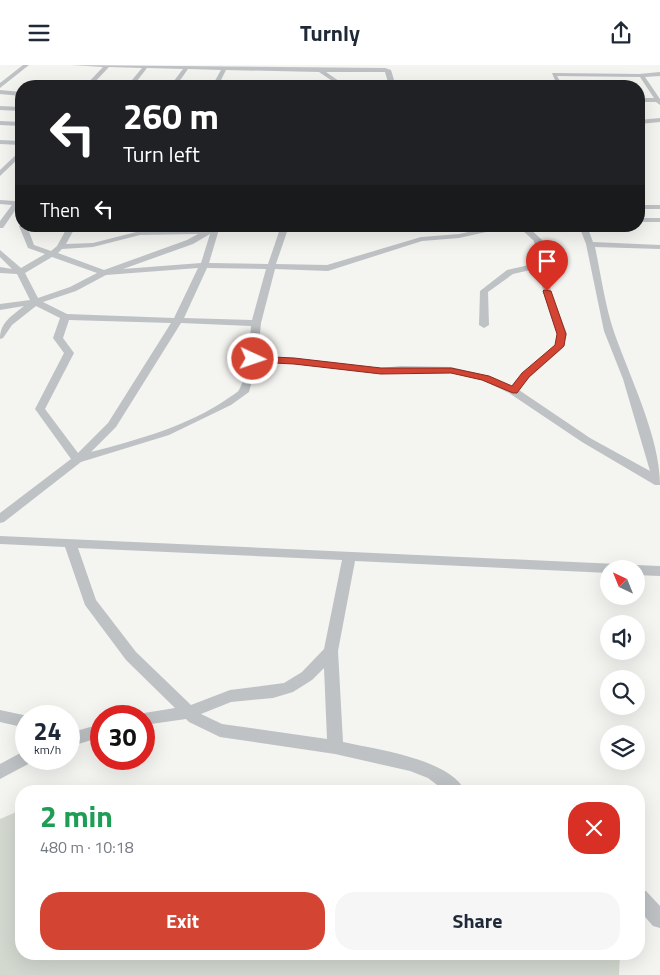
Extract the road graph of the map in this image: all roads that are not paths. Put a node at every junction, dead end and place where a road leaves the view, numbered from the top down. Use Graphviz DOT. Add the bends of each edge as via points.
graph roads {
  1 [pos="26,65"];
  2 [pos="75,65"];
  3 [pos="107,65"];
  4 [pos="296,65"];
  5 [pos="312,65"];
  6 [pos="146,66"];
  7 [pos="187,67"];
  8 [pos="225,68"];
  9 [pos="260,68"];
  10 [pos="321,71"];
  11 [pos="657,72"];
  12 [pos="642,76"];
  13 [pos="93,80"];
  14 [pos="135,80"];
  15 [pos="177,80"];
  16 [pos="218,80"];
  17 [pos="334,80"];
  18 [pos="390,80"];
  19 [pos="556,80"];
  20 [pos="645,80"];
  21 [pos="645,80"];
  22 [pos="0,86"];
  23 [pos="0,92"];
  24 [pos="15,93"];
  25 [pos="645,100"];
  26 [pos="659,100"];
  27 [pos="0,108"];
  28 [pos="15,109"];
  29 [pos="645,117"];
  30 [pos="659,121"];
  31 [pos="645,122"];
  32 [pos="0,123"];
  33 [pos="15,124"];
  34 [pos="0,142"];
  35 [pos="15,143"];
  36 [pos="0,160"];
  37 [pos="15,160"];
  38 [pos="15,162"];
  39 [pos="0,174"];
  40 [pos="0,202"];
  41 [pos="15,203"];
  42 [pos="645,207"];
  43 [pos="660,207"];
  44 [pos="15,209"];
  45 [pos="645,220"];
  46 [pos="660,220"];
  47 [pos="0,226"];
  48 [pos="25,232"];
  49 [pos="69,232"];
  50 [pos="158,232"];
  51 [pos="208,232"];
  52 [pos="212,232"];
  53 [pos="283,232"];
  54 [pos="479,232"];
  55 [pos="529,232"];
  56 [pos="585,232"];
  57 [pos="590,244"];
  58 [pos="60,247"];
  59 [pos="660,247"];
  60 [pos="0,252"];
  61 [pos="51,253"];
  62 [pos="204,265"];
  63 [pos="542,265"];
  64 [pos="271,267"];
  65 [pos="0,270"];
  66 [pos="20,272"];
  67 [pos="104,273"];
  68 [pos="35,302"];
  69 [pos="0,307"];
  70 [pos="65,317"];
  71 [pos="178,319"];
  72 [pos="256,323"];
  73 [pos="484,325"];
  74 [pos="0,336"];
  75 [pos="253,359"];
  76 [pos="513,391"];
  77 [pos="78,460"];
  78 [pos="659,482"];
  79 [pos="0,519"];
  80 [pos="0,540"];
  81 [pos="70,543"];
  82 [pos="349,556"];
  83 [pos="600,568"];
  84 [pos="645,570"];
  85 [pos="660,571"];
  86 [pos="331,651"];
  87 [pos="189,712"];
  88 [pos="0,715"];
  89 [pos="155,717"];
  90 [pos="15,719"];
  91 [pos="335,747"];
  92 [pos="15,763"];
  93 [pos="0,772"];
  94 [pos="449,785"];
  95 [pos="645,903"];
  96 [pos="660,919"];
  1 -- 22 [label="street"];
  2 -- 3 [label="street"];
  3 -- 6 [label="street"];
  3 -- 13 [label="street"];
  4 -- 9 [label="street"];
  5 -- 10 [label="street"];
  6 -- 7 [label="street"];
  6 -- 14 [label="street"];
  7 -- 8 [label="street"];
  7 -- 15 [label="street"];
  8 -- 9 [label="street"];
  8 -- 16 [label="street"];
  9 -- 10 [label="street"];
  10 -- 17 [label="street"];
  10 -- 18 [label="street" via="384,70 389,72"];
  11 -- 12 [label="street"];
  12 -- 19 [label="street" via="575,72 553,75"];
  12 -- 20 [label="street"];
  21 -- 26 [label="street"];
  23 -- 24 [label="street"];
  25 -- 26 [label="street"];
  27 -- 28 [label="street"];
  29 -- 30 [label="street"];
  30 -- 31 [label="street"];
  32 -- 33 [label="street"];
  34 -- 35 [label="street"];
  36 -- 37 [label="street"];
  38 -- 39 [label="street"];
  40 -- 41 [label="street"];
  42 -- 43 [label="street"];
  44 -- 47 [label="street"];
  45 -- 46 [label="street"];
  48 -- 61 [label="street" via="31,246"];
  49 -- 58 [label="street"];
  50 -- 58 [label="street" via="140,233 93,245"];
  51 -- 67 [label="street" via="190,242"];
  52 -- 62 [label="street"];
  53 -- 64 [label="street"];
  54 -- 64 [label="street" via="421,239 328,268"];
  55 -- 63 [label="street" via="538,240"];
  56 -- 57 [label="street"];
  57 -- 59 [label="street"];
  57 -- 78 [label="street" via="609,331 628,379"];
  58 -- 61 [label="street"];
  60 -- 66 [label="street"];
  61 -- 66 [label="street"];
  61 -- 67 [label="street"];
  62 -- 64 [label="street"];
  62 -- 67 [label="street"];
  62 -- 71 [label="street"];
  63 -- 73 [label="street" via="510,272 484,291"];
  63 -- 76 [label="street" via="562,334 560,346 526,375"];
  64 -- 72 [label="street"];
  65 -- 66 [label="street"];
  66 -- 68 [label="street"];
  67 -- 68 [label="street" via="73,289"];
  68 -- 69 [label="street"];
  68 -- 70 [label="street"];
  68 -- 74 [label="street" via="9,323"];
  70 -- 71 [label="street"];
  70 -- 77 [label="street" via="58,338 69,353 40,409"];
  71 -- 72 [label="street"];
  71 -- 77 [label="street" via="112,425"];
  72 -- 75 [label="street"];
  75 -- 76 [label="street" via="381,371 451,370 485,378"];
  75 -- 77 [label="street" via="244,392 238,397 194,420"];
  76 -- 78 [label="street" via="586,440"];
  77 -- 79 [label="street"];
  80 -- 81 [label="street"];
  81 -- 82 [label="street"];
  81 -- 87 [label="street" via="90,603 131,656"];
  82 -- 83 [label="street"];
  82 -- 86 [label="street"];
  84 -- 85 [label="street"];
  86 -- 87 [label="street" via="307,676 288,687 273,692 230,696"];
  86 -- 91 [label="street"];
  87 -- 89 [label="street"];
  87 -- 91 [label="street" via="220,730"];
  88 -- 90 [label="street"];
  91 -- 94 [label="street" via="420,766"];
  92 -- 93 [label="street"];
  95 -- 96 [label="street"];
}
